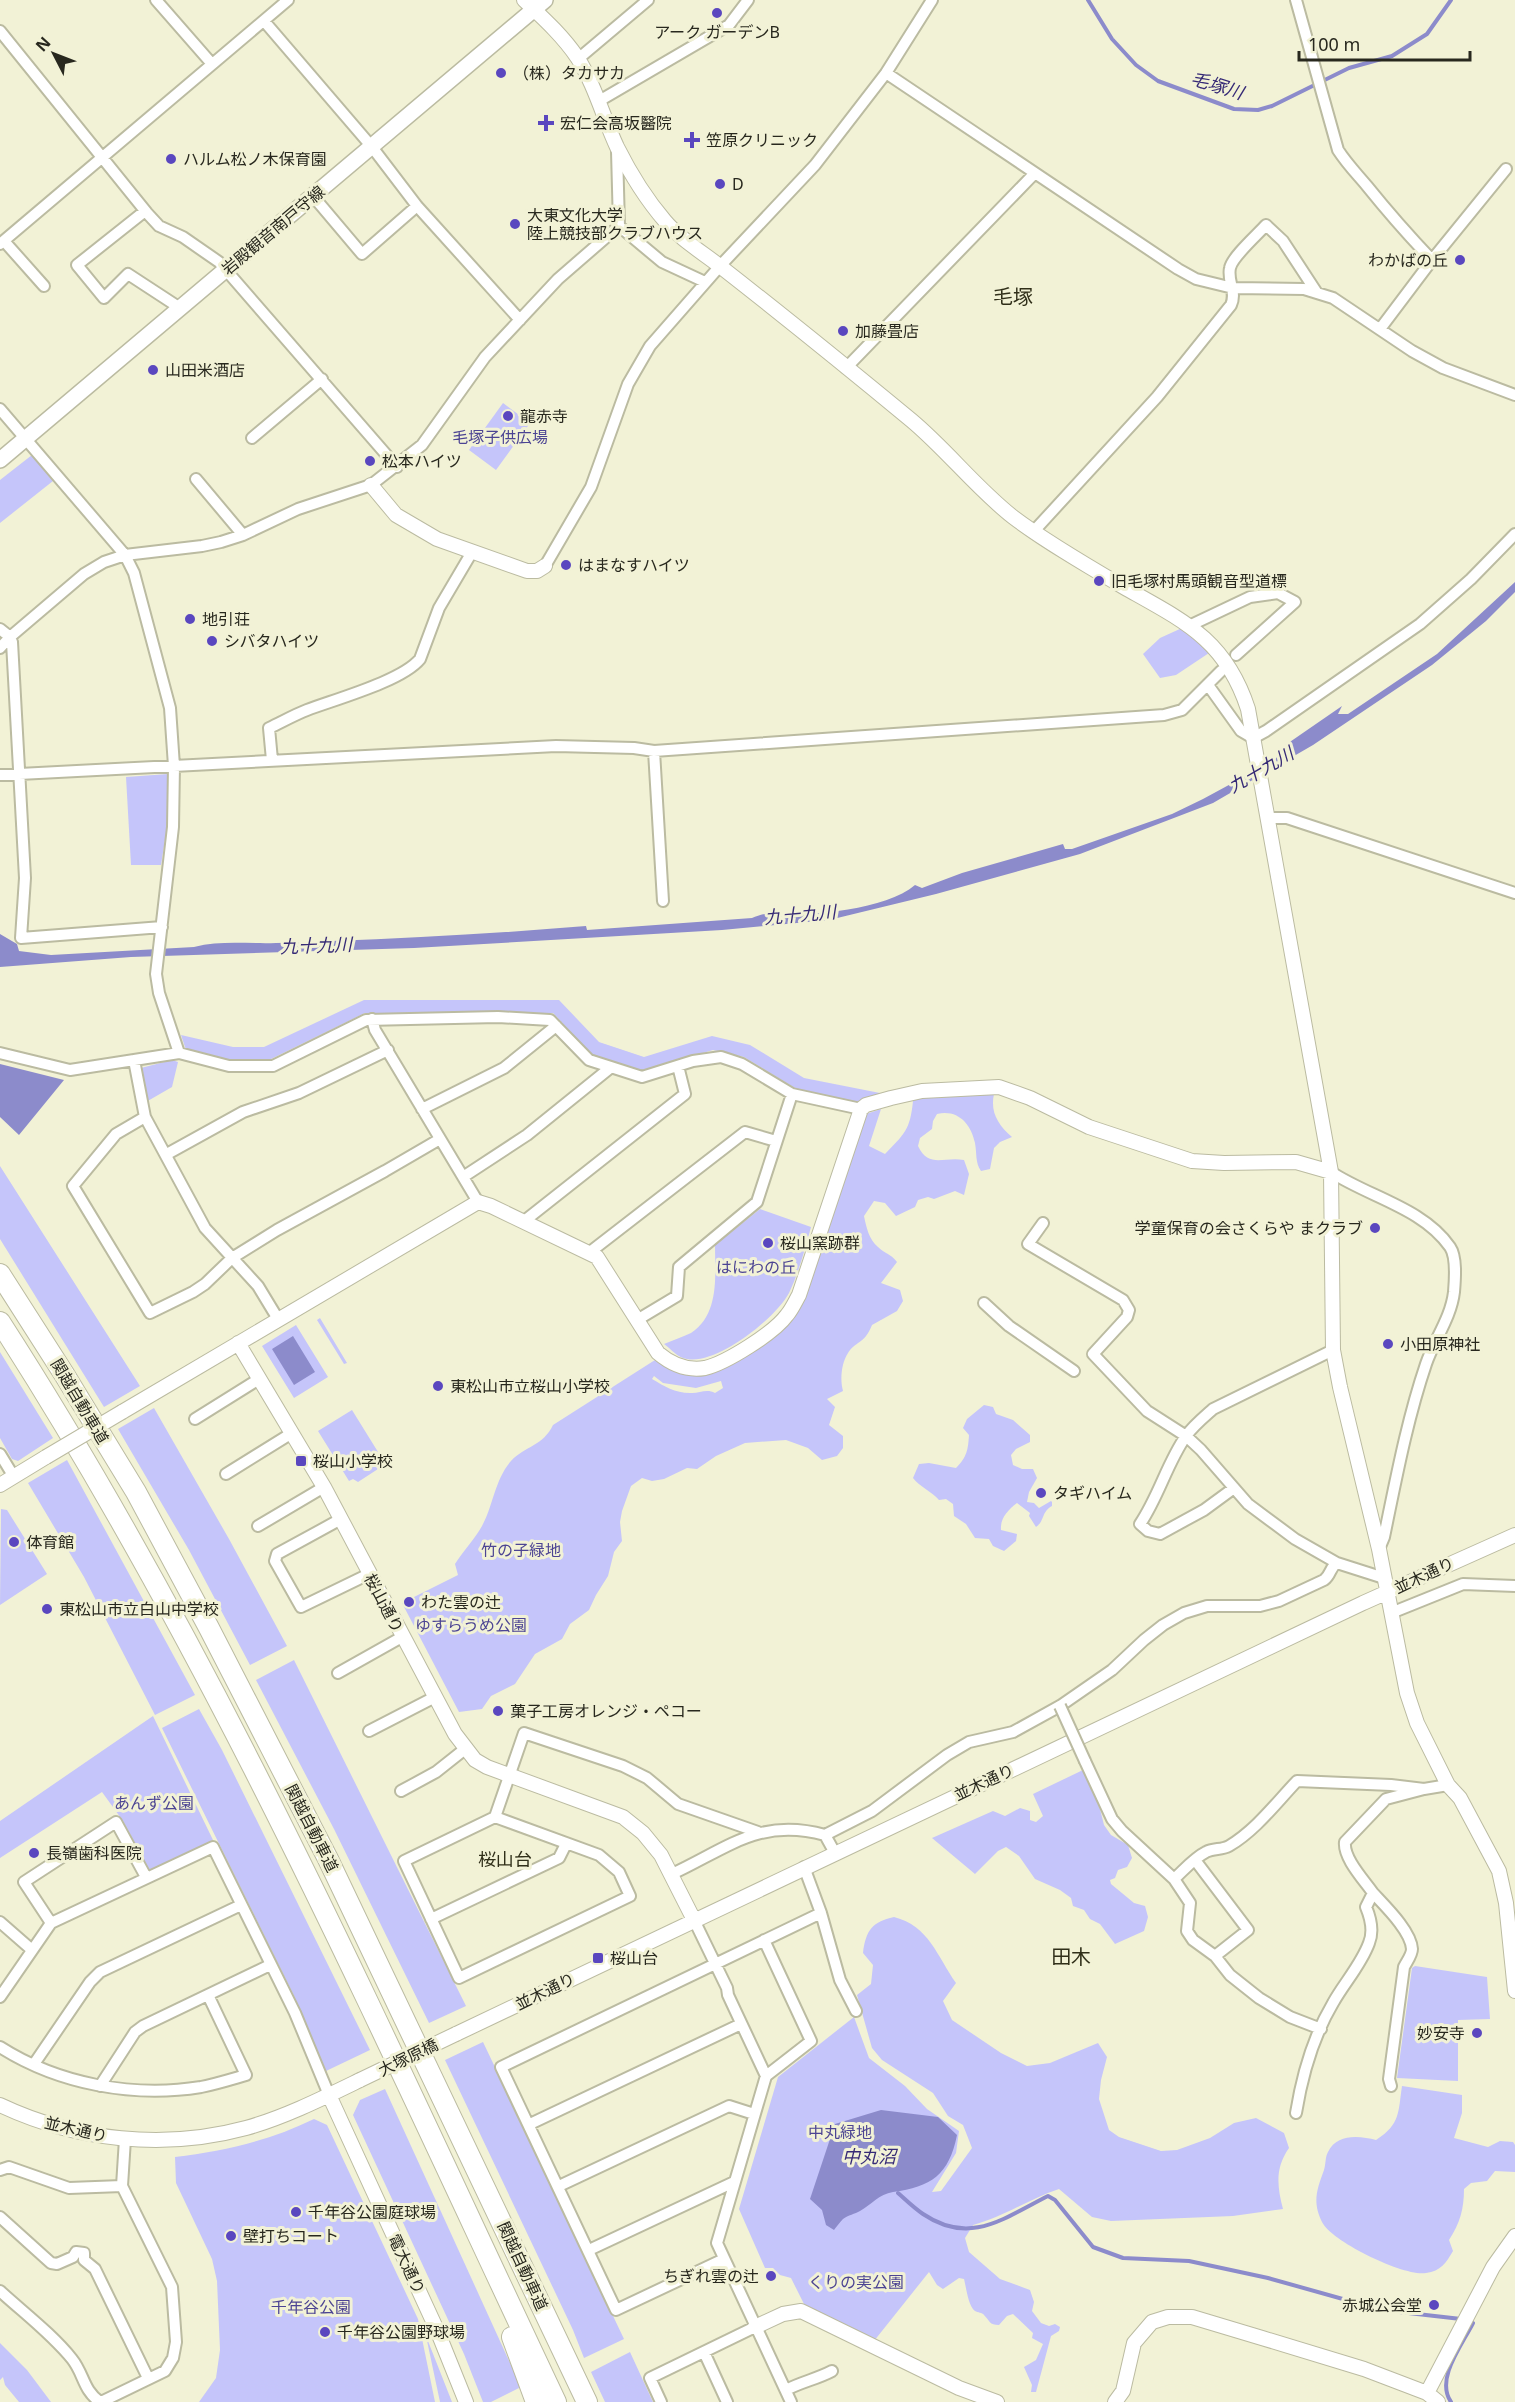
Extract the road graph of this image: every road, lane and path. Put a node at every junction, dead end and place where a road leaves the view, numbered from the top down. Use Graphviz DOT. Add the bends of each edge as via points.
graph roads {
  1 [pos="156,0"];
  2 [pos="288,0"];
  3 [pos="648,0"];
  4 [pos="748,0"];
  5 [pos="932,0"];
  6 [pos="1296,0"];
  7 [pos="534,3"];
  8 [pos="264,21"];
  9 [pos="0,30"];
  10 [pos="578,59"];
  11 [pos="212,64"];
  12 [pos="886,73"];
  13 [pos="599,101"];
  14 [pos="372,147"];
  15 [pos="617,147"];
  16 [pos="102,156"];
  17 [pos="1506,169"];
  18 [pos="1034,174"];
  19 [pos="313,196"];
  20 [pos="417,206"];
  21 [pos="145,211"];
  22 [pos="620,226"];
  23 [pos="2,243"];
  24 [pos="1432,260"];
  25 [pos="720,266"];
  26 [pos="226,269"];
  27 [pos="705,282"];
  28 [pos="44,286"];
  29 [pos="1233,288"];
  30 [pos="1317,293"];
  31 [pos="180,308"];
  32 [pos="520,320"];
  33 [pos="1380,329"];
  34 [pos="846,368"];
  35 [pos="321,379"];
  36 [pos="1515,395"];
  37 [pos="0,409"];
  38 [pos="252,438"];
  39 [pos="25,439"];
  40 [pos="0,460"];
  41 [pos="397,467"];
  42 [pos="196,479"];
  43 [pos="371,485"];
  44 [pos="1034,531"];
  45 [pos="1515,534"];
  46 [pos="243,535"];
  47 [pos="472,552"];
  48 [pos="125,555"];
  49 [pos="545,566"];
  50 [pos="1191,625"];
  51 [pos="0,629"];
  52 [pos="10,637"];
  53 [pos="0,648"];
  54 [pos="1236,655"];
  55 [pos="1221,671"];
  56 [pos="1208,685"];
  57 [pos="1253,741"];
  58 [pos="654,751"];
  59 [pos="272,760"];
  60 [pos="174,766"];
  61 [pos="20,774"];
  62 [pos="0,775"];
  63 [pos="1267,818"];
  64 [pos="1515,893"];
  65 [pos="663,901"];
  66 [pos="161,930"];
  67 [pos="372,1019"];
  68 [pos="556,1026"];
  69 [pos="388,1050"];
  70 [pos="0,1053"];
  71 [pos="179,1053"];
  72 [pos="134,1060"];
  73 [pos="678,1066"];
  74 [pos="610,1068"];
  75 [pos="792,1094"];
  76 [pos="422,1109"];
  77 [pos="861,1109"];
  78 [pos="145,1117"];
  79 [pos="440,1139"];
  80 [pos="776,1141"];
  81 [pos="167,1154"];
  82 [pos="1332,1172"];
  83 [pos="462,1177"];
  84 [pos="478,1202"];
  85 [pos="523,1221"];
  86 [pos="1043,1223"];
  87 [pos="590,1252"];
  88 [pos="232,1258"];
  89 [pos="0,1274"];
  90 [pos="984,1303"];
  91 [pos="278,1319"];
  92 [pos="637,1320"];
  93 [pos="0,1322"];
  94 [pos="238,1343"];
  95 [pos="1333,1350"];
  96 [pos="1074,1371"];
  97 [pos="259,1379"];
  98 [pos="195,1419"];
  99 [pos="292,1433"];
  100 [pos="1186,1436"];
  101 [pos="0,1454"];
  102 [pos="226,1474"];
  103 [pos="14,1477"];
  104 [pos="0,1485"];
  105 [pos="324,1487"];
  106 [pos="1234,1488"];
  107 [pos="341,1519"];
  108 [pos="258,1526"];
  109 [pos="1515,1535"];
  110 [pos="1379,1549"];
  111 [pos="1337,1563"];
  112 [pos="369,1574"];
  113 [pos="1384,1578"];
  114 [pos="1515,1586"];
  115 [pos="1387,1592"];
  116 [pos="1391,1613"];
  117 [pos="402,1637"];
  118 [pos="338,1673"];
  119 [pos="435,1697"];
  120 [pos="1060,1706"];
  121 [pos="369,1731"];
  122 [pos="465,1749"];
  123 [pos="508,1776"];
  124 [pos="1448,1785"];
  125 [pos="1424,1790"];
  126 [pos="401,1791"];
  127 [pos="495,1817"];
  128 [pos="758,1832"];
  129 [pos="825,1835"];
  130 [pos="566,1844"];
  131 [pos="835,1853"];
  132 [pos="1195,1860"];
  133 [pos="804,1867"];
  134 [pos="672,1874"];
  135 [pos="146,1877"];
  136 [pos="1174,1879"];
  137 [pos="1373,1893"];
  138 [pos="241,1905"];
  139 [pos="821,1913"];
  140 [pos="431,1919"];
  141 [pos="694,1920"];
  142 [pos="0,1922"];
  143 [pos="51,1923"];
  144 [pos="765,1940"];
  145 [pos="32,1950"];
  146 [pos="1215,1956"];
  147 [pos="270,1965"];
  148 [pos="715,1965"];
  149 [pos="1515,1991"];
  150 [pos="208,1995"];
  151 [pos="0,1997"];
  152 [pos="856,2011"];
  153 [pos="741,2024"];
  154 [pos="1321,2029"];
  155 [pos="456,2034"];
  156 [pos="0,2047"];
  157 [pos="34,2064"];
  158 [pos="766,2076"];
  159 [pos="360,2080"];
  160 [pos="100,2086"];
  161 [pos="1391,2086"];
  162 [pos="329,2095"];
  163 [pos="0,2105"];
  164 [pos="1296,2113"];
  165 [pos="754,2114"];
  166 [pos="530,2124"];
  167 [pos="125,2139"];
  168 [pos="0,2169"];
  169 [pos="734,2182"];
  170 [pos="122,2186"];
  171 [pos="559,2186"];
  172 [pos="454,2188"];
  173 [pos="0,2217"];
  174 [pos="1515,2236"];
  175 [pos="589,2250"];
  176 [pos="724,2259"];
  177 [pos="0,2291"];
  178 [pos="755,2327"];
  179 [pos="704,2352"];
  180 [pos="832,2370"];
  181 [pos="148,2378"];
  182 [pos="786,2390"];
  183 [pos="1427,2393"];
  184 [pos="100,2402"];
  185 [pos="466,2402"];
  186 [pos="536,2402"];
  187 [pos="556,2402"];
  188 [pos="587,2402"];
  189 [pos="660,2402"];
  190 [pos="727,2402"];
  191 [pos="791,2402"];
  192 [pos="997,2402"];
  193 [pos="1115,2402"];
  194 [pos="1438,2402"];
  1 -- 11 [label="street"];
  2 -- 8 [label="street"];
  3 -- 10 [label="street"];
  4 -- 13 [label="street" via="729,25"];
  5 -- 12 [label="street"];
  6 -- 24 [label="street" via="1338,150 1383,209"];
  7 -- 10 [label="street"];
  7 -- 14 [label="main road, 岩殿観音南戸守線"];
  8 -- 11 [label="street"];
  8 -- 14 [label="street"];
  9 -- 16 [label="street"];
  10 -- 13 [label="street"];
  11 -- 16 [label="street"];
  12 -- 18 [label="street"];
  12 -- 25 [label="street" via="815,165"];
  13 -- 15 [label="street"];
  14 -- 19 [label="main road, 岩殿観音南戸守線"];
  14 -- 20 [label="street"];
  15 -- 22 [label="street"];
  15 -- 25 [label="street" via="647,199 667,223"];
  16 -- 21 [label="street"];
  16 -- 23 [label="street"];
  17 -- 24 [label="street"];
  18 -- 29 [label="street" via="1178,269 1196,279"];
  18 -- 34 [label="street"];
  19 -- 20 [label="street" via="362,254"];
  19 -- 26 [label="main road, 岩殿観音南戸守線"];
  20 -- 32 [label="street"];
  21 -- 26 [label="street" via="159,226 183,237"];
  21 -- 31 [label="street" via="77,265 104,298 128,274"];
  22 -- 27 [label="street" via="662,262"];
  22 -- 32 [label="street" via="558,279"];
  23 -- 28 [label="street"];
  24 -- 33 [label="street"];
  25 -- 27 [label="street"];
  25 -- 34 [label="street"];
  26 -- 31 [label="main road, 岩殿観音南戸守線"];
  26 -- 35 [label="street"];
  27 -- 49 [label="street" via="638,365 591,487"];
  29 -- 30 [label="street" via="1275,287"];
  29 -- 30 [label="street" via="1229,269 1233,261 1266,225 1283,241"];
  29 -- 44 [label="street" via="1231,305 1184,365 1110,452"];
  30 -- 33 [label="street" via="1333,298"];
  31 -- 39 [label="main road, 岩殿観音南戸守線"];
  32 -- 41 [label="street" via="476,368 422,445"];
  33 -- 36 [label="street" via="1443,368"];
  34 -- 44 [label="street" via="914,423 985,493"];
  35 -- 38 [label="street"];
  35 -- 41 [label="street"];
  37 -- 39 [label="street"];
  39 -- 40 [label="main road, 岩殿観音南戸守線"];
  39 -- 48 [label="street"];
  41 -- 43 [label="street"];
  42 -- 46 [label="street"];
  43 -- 46 [label="street" via="298,508"];
  43 -- 47 [label="street" via="396,515 437,539"];
  44 -- 50 [label="street"];
  45 -- 57 [label="street" via="1420,624"];
  46 -- 48 [label="street" via="202,546"];
  47 -- 49 [label="street" via="527,571"];
  47 -- 59 [label="street" via="445,596 420,660 395,676 269,728"];
  48 -- 52 [label="street" via="84,574"];
  48 -- 60 [label="street" via="134,573 171,708"];
  50 -- 54 [label="street" via="1250,597 1278,593 1295,602"];
  50 -- 57 [label="street" via="1229,666 1248,710"];
  51 -- 52 [label="street"];
  52 -- 53 [label="street"];
  52 -- 61 [label="street"];
  55 -- 56 [label="street"];
  56 -- 57 [label="street" via="1241,731"];
  56 -- 58 [label="street" via="1182,710 1164,715"];
  57 -- 63 [label="street"];
  58 -- 59 [label="street" via="556,746"];
  58 -- 65 [label="street"];
  59 -- 60 [label="street"];
  60 -- 61 [label="street"];
  60 -- 66 [label="street" via="173,827"];
  61 -- 62 [label="street"];
  61 -- 66 [label="street" via="25,878 21,938"];
  63 -- 64 [label="street" via="1287,818"];
  63 -- 82 [label="street"];
  66 -- 71 [label="street" via="156,974"];
  67 -- 68 [label="street" via="498,1017 550,1020"];
  67 -- 69 [label="street"];
  67 -- 71 [label="street" via="264,1068 229,1066"];
  68 -- 74 [label="street" via="589,1060"];
  68 -- 76 [label="street" via="504,1068"];
  69 -- 76 [label="street"];
  69 -- 81 [label="street" via="299,1093 243,1112"];
  70 -- 72 [label="street" via="70,1070"];
  71 -- 72 [label="street"];
  72 -- 78 [label="street"];
  73 -- 74 [label="street" via="642,1077"];
  73 -- 75 [label="street" via="722,1057 742,1064"];
  73 -- 85 [label="street" via="685,1094"];
  74 -- 83 [label="street" via="527,1135"];
  75 -- 77 [label="street"];
  75 -- 80 [label="street"];
  76 -- 79 [label="street"];
  77 -- 82 [label="street" via="922,1091 1004,1087 1089,1127 1192,1161 1296,1162"];
  77 -- 92 [label="street" via="799,1295 777,1326 727,1358 705,1368 691,1368 668,1362"];
  78 -- 81 [label="street"];
  78 -- 88 [label="street" via="116,1134 73,1186 117,1260 150,1313 205,1284"];
  79 -- 83 [label="street"];
  79 -- 88 [label="street"];
  80 -- 87 [label="street" via="745,1132"];
  80 -- 92 [label="street" via="757,1202 679,1267 677,1296"];
  81 -- 88 [label="street" via="205,1227"];
  82 -- 95 [label="street"];
  82 -- 110 [label="street" via="1422,1219 1453,1254 1454,1293 1410,1416"];
  83 -- 84 [label="street"];
  84 -- 85 [label="street"];
  84 -- 91 [label="street"];
  85 -- 87 [label="street"];
  86 -- 100 [label="street" via="1028,1245 1123,1300 1129,1310 1093,1354 1147,1411"];
  87 -- 92 [label="street" via="603,1265"];
  88 -- 91 [label="street" via="258,1286"];
  89 -- 188 [label="highway, 関越自動車道" via="136,1492 209,1628 328,1859"];
  90 -- 96 [label="street" via="1009,1326"];
  91 -- 94 [label="street"];
  93 -- 172 [label="highway, 関越自動車道" via="192,1650 308,1875"];
  94 -- 97 [label="street, 桜山通り"];
  94 -- 103 [label="street, bridge"];
  95 -- 100 [label="street" via="1213,1409"];
  95 -- 110 [label="street"];
  97 -- 98 [label="street"];
  97 -- 99 [label="street, 桜山通り"];
  99 -- 102 [label="street"];
  99 -- 105 [label="street, 桜山通り"];
  100 -- 106 [label="street"];
  100 -- 106 [label="street" via="1140,1524 1160,1534"];
  101 -- 103 [label="street"];
  103 -- 104 [label="street"];
  105 -- 107 [label="street, 桜山通り"];
  105 -- 108 [label="street"];
  106 -- 111 [label="street" via="1271,1524"];
  107 -- 112 [label="street, 桜山通り"];
  107 -- 112 [label="street" via="277,1554 275,1561 301,1607"];
  109 -- 115 [label="street, 並木通り"];
  110 -- 113 [label="street"];
  111 -- 113 [label="street"];
  111 -- 120 [label="street" via="1324,1580 1279,1601 1260,1606 1207,1606 1184,1613"];
  112 -- 117 [label="street, 桜山通り"];
  113 -- 115 [label="street"];
  114 -- 116 [label="street" via="1463,1584"];
  115 -- 116 [label="street"];
  115 -- 131 [label="street, 並木通り"];
  116 -- 124 [label="street" via="1407,1693 1417,1723"];
  117 -- 118 [label="street"];
  117 -- 119 [label="street, 桜山通り"];
  119 -- 121 [label="street"];
  119 -- 122 [label="street, 桜山通り"];
  120 -- 129 [label="street" via="1013,1731 969,1742 872,1811"];
  120 -- 136 [label="street, bridge" via="1112,1819"];
  122 -- 123 [label="street, 桜山通り" via="475,1760"];
  122 -- 126 [label="street" via="436,1772"];
  123 -- 127 [label="street"];
  123 -- 128 [label="street" via="524,1733 623,1766 647,1778 678,1804"];
  123 -- 134 [label="street, 桜山通り" via="623,1817 643,1833"];
  124 -- 125 [label="street"];
  124 -- 149 [label="street" via="1460,1798 1499,1871"];
  125 -- 132 [label="street" via="1297,1781 1242,1836"];
  125 -- 137 [label="street" via="1386,1798 1345,1842 1352,1862"];
  127 -- 130 [label="street"];
  127 -- 140 [label="street" via="404,1861"];
  128 -- 129 [label="street" via="784,1828"];
  128 -- 134 [label="street"];
  129 -- 131 [label="street"];
  130 -- 140 [label="street" via="559,1858"];
  130 -- 140 [label="street" via="599,1855 619,1872 630,1896 459,1978"];
  131 -- 133 [label="street, 並木通り"];
  132 -- 136 [label="street"];
  132 -- 146 [label="street" via="1248,1930"];
  133 -- 139 [label="street"];
  133 -- 141 [label="street, 並木通り"];
  134 -- 141 [label="street, 桜山通り"];
  135 -- 138 [label="street" via="213,1846"];
  135 -- 143 [label="street"];
  135 -- 143 [label="street" via="116,1822 24,1882"];
  136 -- 146 [label="street" via="1190,1903 1188,1931 1193,1940"];
  137 -- 154 [label="street" via="1366,1907 1371,1922 1370,1942"];
  137 -- 161 [label="street" via="1395,1917 1410,1941 1412,1952 1404,1967"];
  138 -- 147 [label="street"];
  138 -- 157 [label="street" via="100,1972"];
  139 -- 144 [label="street"];
  139 -- 152 [label="street" via="840,1980"];
  141 -- 148 [label="street"];
  141 -- 155 [label="street, 並木通り"];
  142 -- 145 [label="street"];
  143 -- 145 [label="street"];
  144 -- 148 [label="street"];
  144 -- 158 [label="street" via="811,2041"];
  145 -- 151 [label="street"];
  146 -- 154 [label="street" via="1230,1975 1259,1998 1290,2017"];
  147 -- 150 [label="street"];
  147 -- 162 [label="street"];
  148 -- 153 [label="street"];
  148 -- 166 [label="street" via="501,2067"];
  150 -- 160 [label="street" via="135,2032"];
  150 -- 160 [label="street" via="246,2075 203,2087 172,2090"];
  153 -- 158 [label="street"];
  153 -- 166 [label="street"];
  154 -- 164 [label="street"];
  155 -- 159 [label="street, 大塚原橋, bridge"];
  156 -- 157 [label="street"];
  157 -- 160 [label="street"];
  158 -- 165 [label="street"];
  159 -- 162 [label="street, 並木通り"];
  162 -- 167 [label="street, 並木通り" via="246,2128 172,2141"];
  162 -- 185 [label="street, 電大通り" via="438,2330"];
  163 -- 167 [label="street, 並木通り" via="80,2132"];
  165 -- 169 [label="street"];
  165 -- 171 [label="street" via="729,2106"];
  166 -- 171 [label="street"];
  167 -- 170 [label="street"];
  168 -- 170 [label="street" via="9,2167 74,2188"];
  169 -- 175 [label="street"];
  169 -- 176 [label="street" via="717,2243"];
  170 -- 181 [label="street" via="174,2298 173,2358 165,2371"];
  171 -- 175 [label="street"];
  172 -- 186 [label="highway"];
  172 -- 187 [label="highway, 関越自動車道"];
  173 -- 181 [label="street" via="51,2263 79,2259 95,2270"];
  174 -- 183 [label="street" via="1493,2267"];
  175 -- 176 [label="street" via="616,2310"];
  176 -- 178 [label="street"];
  177 -- 184 [label="street" via="62,2348 74,2362 89,2394"];
  178 -- 179 [label="street"];
  178 -- 182 [label="street"];
  178 -- 192 [label="street" via="783,2314 801,2311 959,2388"];
  179 -- 189 [label="street" via="650,2378"];
  179 -- 190 [label="street"];
  180 -- 182 [label="street"];
  181 -- 184 [label="street"];
  182 -- 191 [label="street"];
  183 -- 193 [label="street" via="1364,2369 1192,2317 1168,2317 1152,2322 1134,2343 1123,2391"];
  183 -- 194 [label="street"];
}
